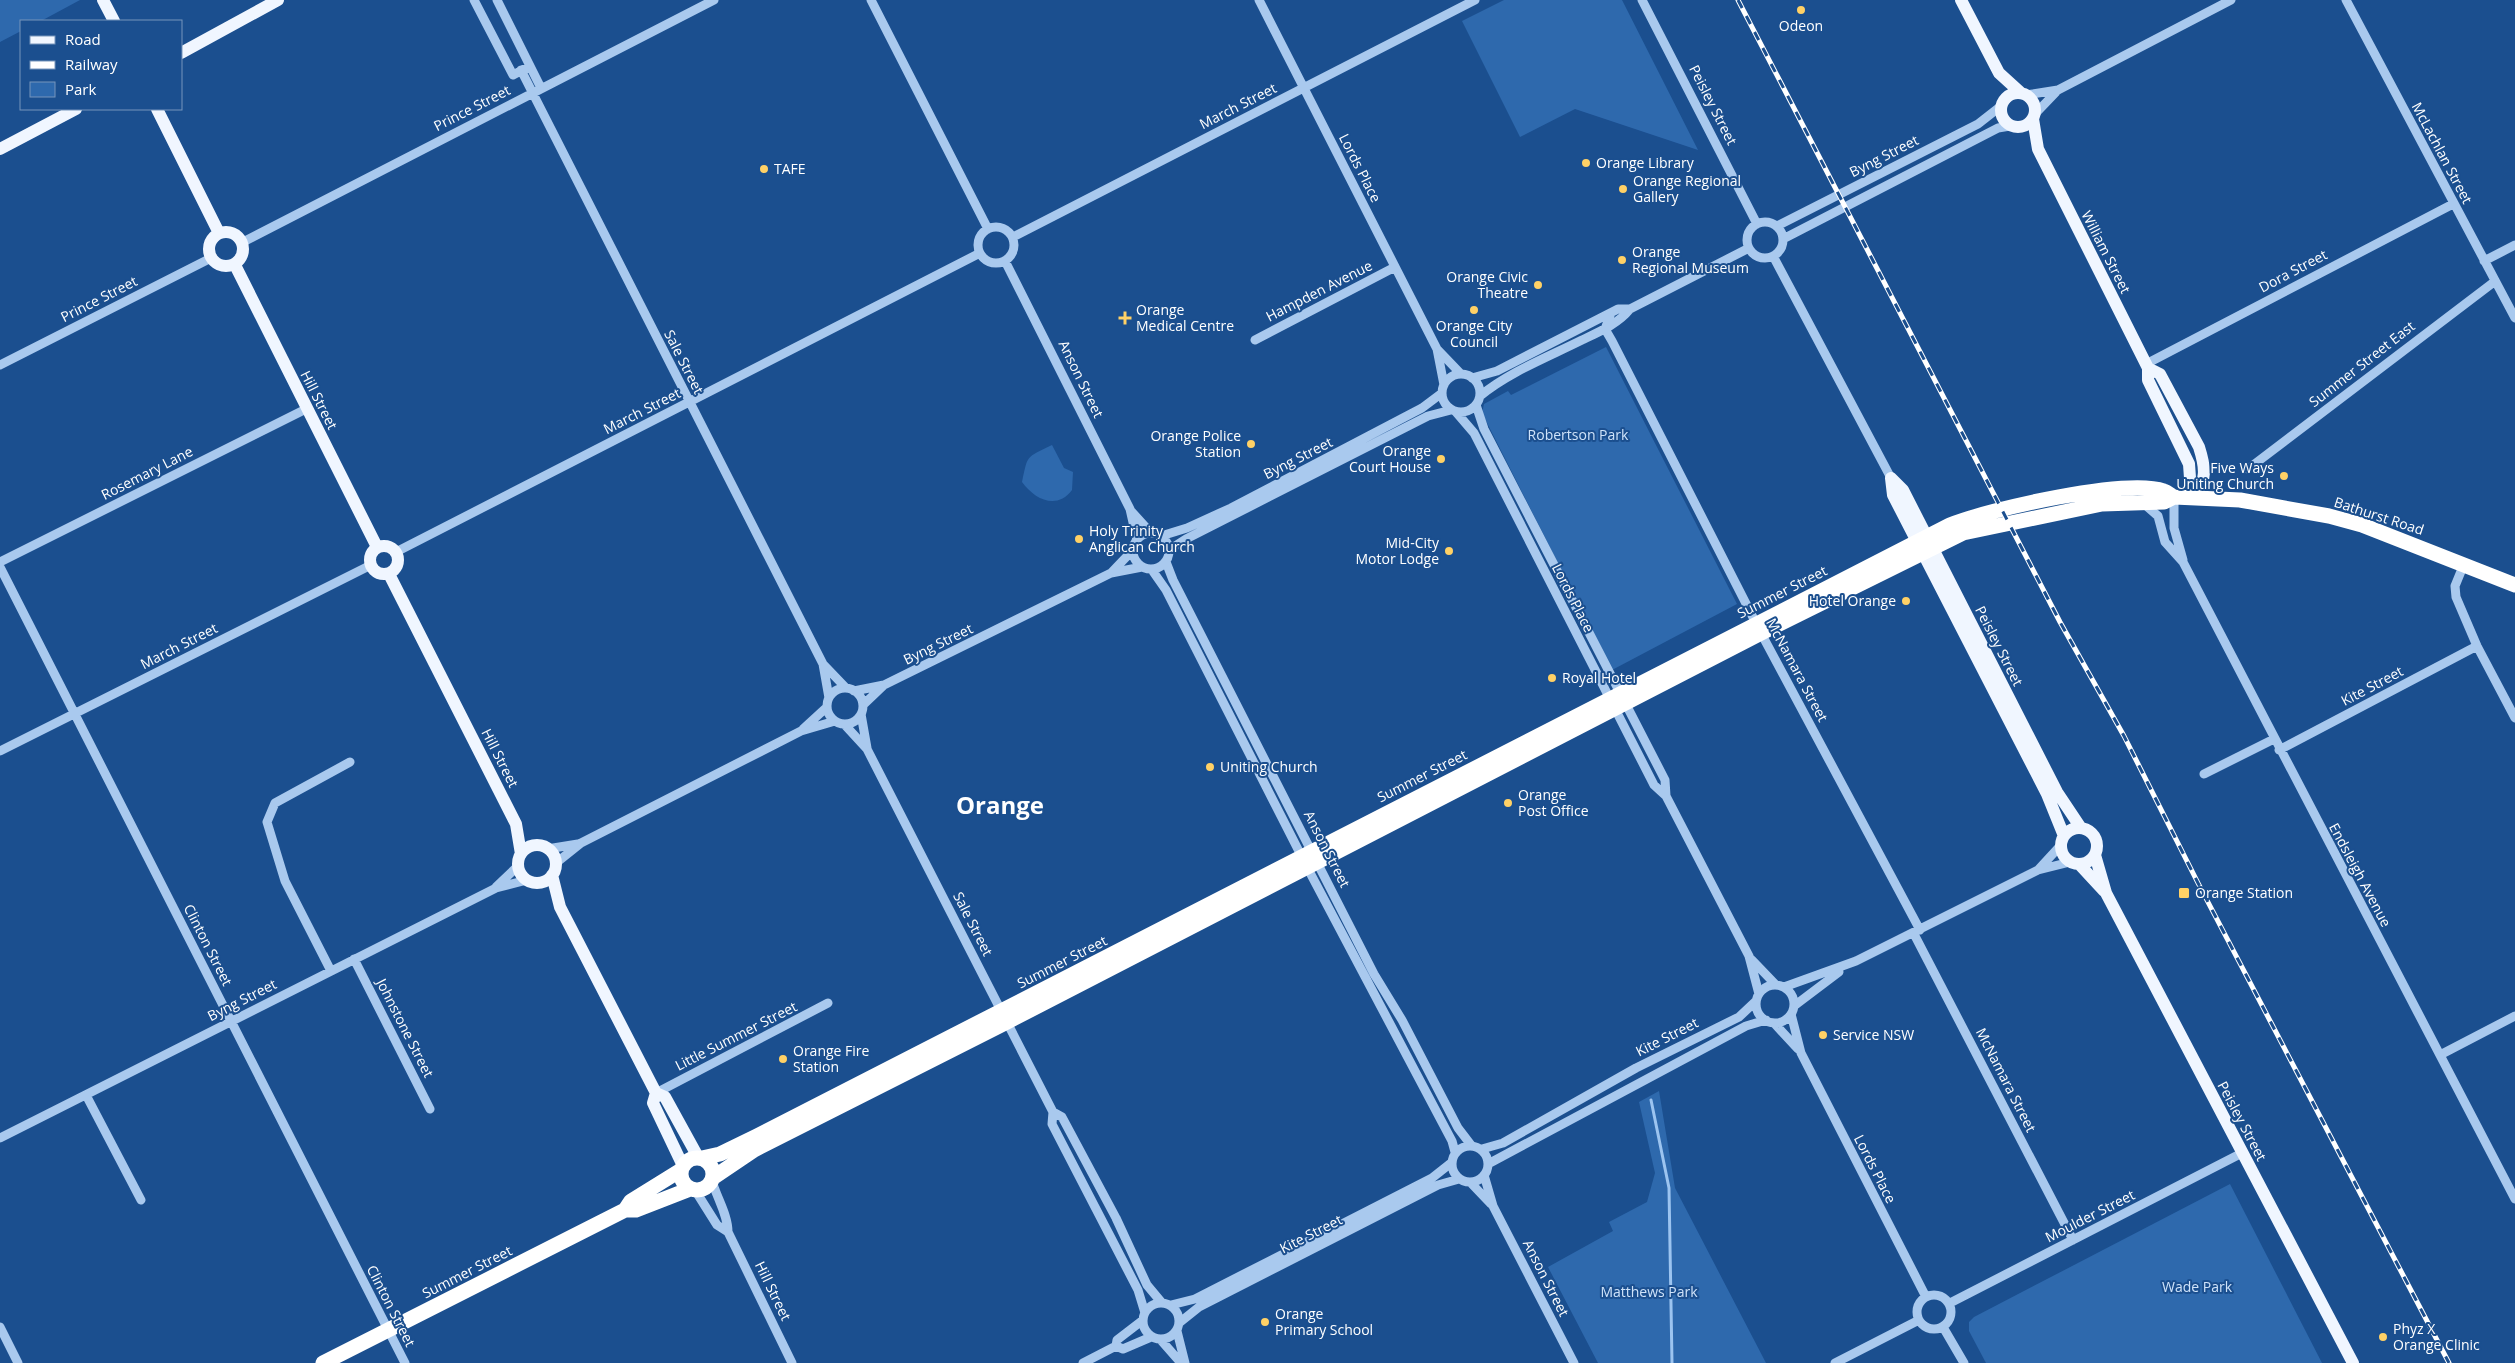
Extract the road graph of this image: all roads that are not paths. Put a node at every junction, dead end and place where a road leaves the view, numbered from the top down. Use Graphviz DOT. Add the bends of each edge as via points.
graph roads {
  1 [pos="103,0"];
  2 [pos="278,0"];
  3 [pos="474,0"];
  4 [pos="497,0"];
  5 [pos="714,0"];
  6 [pos="871,0"];
  7 [pos="1259,0"];
  8 [pos="1453,0"];
  9 [pos="1475,0"];
  10 [pos="1642,0"];
  11 [pos="1961,0"];
  12 [pos="2232,0"];
  13 [pos="2346,0"];
  14 [pos="1458,9"];
  15 [pos="113,20"];
  16 [pos="182,52"];
  17 [pos="530,66"];
  18 [pos="521,70"];
  19 [pos="1999,73"];
  20 [pos="1304,88"];
  21 [pos="537,90"];
  22 [pos="2058,90"];
  23 [pos="2023,94"];
  24 [pos="2002,104"];
  25 [pos="74,110"];
  26 [pos="158,110"];
  27 [pos="2034,117"];
  28 [pos="2012,127"];
  29 [pos="0,148"];
  30 [pos="2038,149"];
  31 [pos="2453,204"];
  32 [pos="1757,224"];
  33 [pos="1777,226"];
  34 [pos="988,229"];
  35 [pos="219,233"];
  36 [pos="1013,237"];
  37 [pos="1783,239"];
  38 [pos="243,242"];
  39 [pos="2515,246"];
  40 [pos="1749,248"];
  41 [pos="980,253"];
  42 [pos="1773,256"];
  43 [pos="211,258"];
  44 [pos="1005,261"];
  45 [pos="2484,261"];
  46 [pos="235,265"];
  47 [pos="1395,267"];
  48 [pos="2494,282"];
  49 [pos="1630,309"];
  50 [pos="1611,313"];
  51 [pos="2515,318"];
  52 [pos="1605,329"];
  53 [pos="1255,340"];
  54 [pos="1437,350"];
  55 [pos="0,364"];
  56 [pos="2147,366"];
  57 [pos="1461,374"];
  58 [pos="1472,378"];
  59 [pos="1443,389"];
  60 [pos="1478,401"];
  61 [pos="689,402"];
  62 [pos="306,409"];
  63 [pos="1453,411"];
  64 [pos="2248,469"];
  65 [pos="1891,478"];
  66 [pos="2174,497"];
  67 [pos="2196,498"];
  68 [pos="2142,502"];
  69 [pos="1130,509"];
  70 [pos="1151,533"];
  71 [pos="1162,536"];
  72 [pos="1136,540"];
  73 [pos="1925,544"];
  74 [pos="377,548"];
  75 [pos="1132,550"];
  76 [pos="1170,550"];
  77 [pos="396,552"];
  78 [pos="0,562"];
  79 [pos="1166,562"];
  80 [pos="2183,562"];
  81 [pos="2464,564"];
  82 [pos="0,566"];
  83 [pos="371,566"];
  84 [pos="1142,567"];
  85 [pos="1152,570"];
  86 [pos="1111,573"];
  87 [pos="389,574"];
  88 [pos="2515,585"];
  89 [pos="1759,628"];
  90 [pos="2477,646"];
  91 [pos="823,664"];
  92 [pos="884,685"];
  93 [pos="850,689"];
  94 [pos="1617,701"];
  95 [pos="828,702"];
  96 [pos="862,709"];
  97 [pos="74,714"];
  98 [pos="2515,718"];
  99 [pos="840,722"];
  100 [pos="801,731"];
  101 [pos="2274,739"];
  102 [pos="867,749"];
  103 [pos="2280,750"];
  104 [pos="0,752"];
  105 [pos="350,762"];
  106 [pos="2204,774"];
  107 [pos="516,824"];
  108 [pos="2081,828"];
  109 [pos="2062,841"];
  110 [pos="581,843"];
  111 [pos="542,847"];
  112 [pos="2095,856"];
  113 [pos="1310,859"];
  114 [pos="520,860"];
  115 [pos="2074,863"];
  116 [pos="554,869"];
  117 [pos="2038,870"];
  118 [pos="532,882"];
  119 [pos="496,888"];
  120 [pos="2106,893"];
  121 [pos="560,907"];
  122 [pos="1917,932"];
  123 [pos="1749,956"];
  124 [pos="354,959"];
  125 [pos="1856,961"];
  126 [pos="331,971"];
  127 [pos="1780,986"];
  128 [pos="1758,997"];
  129 [pos="828,1003"];
  130 [pos="1792,1010"];
  131 [pos="2515,1016"];
  132 [pos="1004,1017"];
  133 [pos="231,1022"];
  134 [pos="1770,1022"];
  135 [pos="1801,1053"];
  136 [pos="2440,1055"];
  137 [pos="656,1092"];
  138 [pos="86,1095"];
  139 [pos="430,1109"];
  140 [pos="1053,1112"];
  141 [pos="0,1138"];
  142 [pos="1471,1145"];
  143 [pos="1482,1150"];
  144 [pos="1455,1152"];
  145 [pos="2242,1153"];
  146 [pos="700,1158"];
  147 [pos="1451,1163"];
  148 [pos="1488,1164"];
  149 [pos="682,1168"];
  150 [pos="1484,1175"];
  151 [pos="713,1179"];
  152 [pos="1459,1179"];
  153 [pos="1470,1182"];
  154 [pos="692,1190"];
  155 [pos="2515,1199"];
  156 [pos="141,1200"];
  157 [pos="1493,1206"];
  158 [pos="626,1210"];
  159 [pos="728,1232"];
  160 [pos="2073,1240"];
  161 [pos="1926,1297"];
  162 [pos="1950,1303"];
  163 [pos="1166,1304"];
  164 [pos="1144,1316"];
  165 [pos="1918,1320"];
  166 [pos="0,1327"];
  167 [pos="1178,1327"];
  168 [pos="1943,1327"];
  169 [pos="388,1330"];
  170 [pos="1156,1338"];
  171 [pos="1116,1346"];
  172 [pos="18,1363"];
  173 [pos="324,1363"];
  174 [pos="405,1363"];
  175 [pos="792,1363"];
  176 [pos="1083,1363"];
  177 [pos="1181,1363"];
  178 [pos="1185,1363"];
  179 [pos="1574,1363"];
  180 [pos="1835,1363"];
  181 [pos="1964,1363"];
  182 [pos="2353,1363"];
  1 -- 15 [label="main road"];
  2 -- 16 [label="main road"];
  3 -- 18 [label="street" via="513,75"];
  4 -- 17 [label="street, Sale Street"];
  5 -- 21 [label="street, Prince Street"];
  6 -- 34 [label="street"];
  7 -- 20 [label="street, Lords Place"];
  8 -- 14 [label="street"];
  9 -- 14 [label="street, March Street"];
  10 -- 32 [label="street, Peisley Street"];
  11 -- 19 [label="main road"];
  12 -- 22 [label="street"];
  13 -- 31 [label="street, McLachlan Street"];
  14 -- 20 [label="street, March Street"];
  17 -- 18 [label="street"];
  17 -- 21 [label="street, Sale Street"];
  18 -- 21 [label="street, Sale Street"];
  19 -- 23 [label="main road"];
  19 -- 24 [label="main road"];
  20 -- 36 [label="street, March Street"];
  20 -- 47 [label="street, Lords Place"];
  21 -- 38 [label="street, Prince Street"];
  21 -- 61 [label="street, Sale Street"];
  22 -- 23 [label="street"];
  22 -- 27 [label="street"];
  23 -- 24 [label="main road" via="2010,95"];
  23 -- 27 [label="main road" via="2034,103"];
  24 -- 28 [label="main road" via="2001,116"];
  24 -- 33 [label="street, Byng Street" via="1978,124"];
  25 -- 29 [label="main road"];
  26 -- 35 [label="main road"];
  27 -- 28 [label="main road" via="2024,126"];
  27 -- 30 [label="main road, William Street"];
  28 -- 30 [label="main road, William Street"];
  28 -- 37 [label="street, Byng Street" via="1998,128"];
  30 -- 56 [label="main road, William Street"];
  31 -- 45 [label="street, McLachlan Street"];
  31 -- 56 [label="street, Dora Street"];
  32 -- 33 [label="street" via="1768,222"];
  32 -- 40 [label="street" via="1748,237"];
  33 -- 37 [label="street"];
  34 -- 36 [label="street" via="1000,227"];
  34 -- 41 [label="street" via="978,242"];
  35 -- 38 [label="main road" via="233,233"];
  35 -- 43 [label="main road" via="210,244"];
  36 -- 44 [label="street" via="1015,248"];
  37 -- 42 [label="street" via="1781,249"];
  38 -- 46 [label="main road" via="243,255"];
  39 -- 45 [label="street"];
  40 -- 42 [label="street" via="1757,256"];
  40 -- 49 [label="street"];
  41 -- 44 [label="street" via="988,262"];
  41 -- 61 [label="street, March Street"];
  42 -- 65 [label="street, Peisley Street"];
  43 -- 46 [label="main road" via="221,266"];
  43 -- 55 [label="street, Prince Street"];
  44 -- 69 [label="street, Anson Street"];
  45 -- 48 [label="street, McLachlan Street"];
  46 -- 62 [label="main road, Hill Street"];
  47 -- 53 [label="street, Hampden Avenue"];
  47 -- 54 [label="street, Lords Place"];
  48 -- 51 [label="street, McLachlan Street"];
  48 -- 64 [label="street, Summer Street East"];
  49 -- 50 [label="street"];
  49 -- 52 [label="street" via="1622,319"];
  50 -- 52 [label="street"];
  50 -- 58 [label="street" via="1497,371"];
  52 -- 60 [label="street" via="1502,380"];
  52 -- 89 [label="street, McNamara Street"];
  54 -- 57 [label="street, Lords Place"];
  54 -- 59 [label="street, Lords Place"];
  56 -- 67 [label="main road, William Street" via="2148,380 2189,464"];
  57 -- 58 [label="street"];
  57 -- 59 [label="street" via="1451,377"];
  58 -- 60 [label="street" via="1479,387"];
  59 -- 63 [label="street" via="1446,405"];
  59 -- 71 [label="street, Byng Street" via="1422,408 1275,485 1206,519"];
  60 -- 63 [label="street" via="1467,411"];
  60 -- 94 [label="street, Lords Place" via="1480,420"];
  61 -- 77 [label="street, March Street"];
  61 -- 91 [label="street, Sale Street"];
  62 -- 74 [label="main road, Hill Street"];
  62 -- 78 [label="street, Rosemary Lane"];
  63 -- 76 [label="street, Byng Street" via="1428,416"];
  63 -- 94 [label="street, Lords Place" via="1474,433"];
  65 -- 73 [label="main road, Peisley Street" via="1893,495"];
  66 -- 67 [label="highway, Summer Street"];
  66 -- 68 [label="highway, Summer Street" via="2164,502"];
  66 -- 73 [label="highway, Summer Street" via="2164,491 2106,490 1983,514 1950,525"];
  66 -- 80 [label="street, Endsleigh Avenue" via="2174,528"];
  67 -- 81 [label="highway, Bathurst Road" via="2258,503 2346,520"];
  68 -- 73 [label="highway, Summer Street" via="2102,504"];
  68 -- 80 [label="street, Endsleigh Avenue" via="2158,516 2165,542"];
  69 -- 70 [label="street, Anson Street"];
  69 -- 72 [label="street, Anson Street"];
  70 -- 71 [label="street"];
  70 -- 72 [label="street"];
  71 -- 76 [label="street"];
  72 -- 75 [label="street"];
  73 -- 89 [label="highway, Summer Street"];
  73 -- 108 [label="main road, Peisley Street" via="2057,792"];
  73 -- 109 [label="main road, Peisley Street" via="2047,794"];
  74 -- 77 [label="main road" via="388,546"];
  74 -- 83 [label="main road" via="371,555"];
  75 -- 84 [label="street"];
  75 -- 86 [label="street, Byng Street"];
  76 -- 79 [label="street"];
  77 -- 87 [label="main road" via="398,562"];
  79 -- 85 [label="street"];
  79 -- 113 [label="street, Anson Street"];
  80 -- 101 [label="street, Endsleigh Avenue"];
  81 -- 88 [label="highway, Bathurst Road"];
  81 -- 90 [label="street" via="2455,586 2456,597"];
  82 -- 97 [label="street, Clinton Street"];
  83 -- 87 [label="main road" via="378,573"];
  83 -- 97 [label="street, March Street"];
  84 -- 85 [label="street"];
  84 -- 86 [label="street, Byng Street"];
  85 -- 113 [label="street, Anson Street" via="1166,590"];
  86 -- 92 [label="street, Byng Street"];
  87 -- 107 [label="main road, Hill Street"];
  89 -- 94 [label="highway, Summer Street"];
  89 -- 122 [label="street, McNamara Street"];
  90 -- 98 [label="street"];
  90 -- 103 [label="street, Kite Street"];
  91 -- 93 [label="street, Sale Street"];
  91 -- 95 [label="street, Sale Street"];
  92 -- 93 [label="street, Byng Street"];
  92 -- 96 [label="street, Byng Street"];
  93 -- 95 [label="street" via="836,690"];
  93 -- 96 [label="street"];
  94 -- 113 [label="highway, Summer Street"];
  94 -- 123 [label="street, Lords Place" via="1654,785 1666,796"];
  95 -- 99 [label="street"];
  95 -- 100 [label="street"];
  96 -- 99 [label="street" via="854,721"];
  96 -- 102 [label="street, Sale Street"];
  97 -- 104 [label="street, March Street"];
  97 -- 133 [label="street, Clinton Street"];
  99 -- 100 [label="street"];
  99 -- 102 [label="street, Sale Street"];
  100 -- 110 [label="street"];
  101 -- 103 [label="street, Endsleigh Avenue"];
  101 -- 106 [label="street"];
  102 -- 132 [label="street, Sale Street"];
  103 -- 136 [label="street, Endsleigh Avenue"];
  105 -- 126 [label="street" via="275,803 267,822 285,881"];
  107 -- 111 [label="main road, Hill Street"];
  107 -- 114 [label="main road, Hill Street"];
  108 -- 109 [label="main road" via="2071,830"];
  108 -- 112 [label="main road" via="2096,838"];
  109 -- 115 [label="main road" via="2063,855"];
  109 -- 117 [label="street"];
  110 -- 111 [label="street"];
  110 -- 116 [label="street"];
  111 -- 114 [label="main road" via="530,847"];
  111 -- 116 [label="main road" via="551,852"];
  112 -- 115 [label="main road" via="2091,860"];
  112 -- 120 [label="main road, Peisley Street"];
  113 -- 132 [label="highway, Summer Street"];
  113 -- 142 [label="street, Anson Street" via="1402,1020 1458,1128"];
  113 -- 144 [label="street, Anson Street"];
  114 -- 118 [label="main road"];
  114 -- 119 [label="street, Byng Street"];
  115 -- 117 [label="street"];
  115 -- 120 [label="main road, Peisley Street"];
  116 -- 118 [label="main road" via="543,882"];
  116 -- 121 [label="main road"];
  117 -- 122 [label="street"];
  118 -- 119 [label="street, Byng Street"];
  118 -- 121 [label="main road"];
  119 -- 124 [label="street, Byng Street"];
  120 -- 145 [label="main road, Peisley Street"];
  121 -- 137 [label="main road"];
  122 -- 125 [label="street"];
  122 -- 160 [label="street, McNamara Street"];
  123 -- 127 [label="street, Lords Place"];
  123 -- 128 [label="street, Lords Place"];
  124 -- 126 [label="street, Byng Street"];
  124 -- 139 [label="street, Johnstone Street"];
  125 -- 127 [label="street"];
  125 -- 130 [label="street" via="1814,989"];
  126 -- 133 [label="street, Byng Street"];
  127 -- 128 [label="street" via="1766,987"];
  127 -- 130 [label="street" via="1792,995"];
  128 -- 134 [label="street" via="1758,1012"];
  128 -- 143 [label="street, Kite Street" via="1739,1017 1636,1068 1503,1143"];
  129 -- 137 [label="street, Little Summer Street"];
  130 -- 134 [label="street" via="1781,1022"];
  130 -- 135 [label="street, Lords Place"];
  131 -- 136 [label="street"];
  132 -- 140 [label="street, Sale Street"];
  132 -- 146 [label="highway, Summer Street" via="738,1146"];
  132 -- 151 [label="highway, Summer Street" via="754,1150"];
  133 -- 138 [label="street, Byng Street"];
  133 -- 169 [label="street, Clinton Street"];
  134 -- 135 [label="street, Lords Place"];
  134 -- 148 [label="street, Kite Street" via="1746,1026"];
  135 -- 161 [label="street, Lords Place"];
  136 -- 155 [label="street, Endsleigh Avenue"];
  137 -- 146 [label="main road" via="664,1097"];
  137 -- 149 [label="main road" via="653,1103"];
  138 -- 141 [label="street, Byng Street"];
  138 -- 156 [label="street"];
  140 -- 163 [label="street, Sale Street" via="1062,1118 1116,1218 1147,1285"];
  140 -- 164 [label="street, Sale Street" via="1052,1124 1138,1290"];
  142 -- 143 [label="street"];
  142 -- 144 [label="street"];
  143 -- 148 [label="street"];
  144 -- 147 [label="street"];
  145 -- 160 [label="street, Moulder Street"];
  145 -- 182 [label="main road, Peisley Street"];
  146 -- 149 [label="highway" via="690,1159"];
  146 -- 151 [label="highway" via="710,1163"];
  147 -- 152 [label="street"];
  147 -- 163 [label="street, Kite Street" via="1432,1178 1195,1299"];
  148 -- 150 [label="street"];
  149 -- 154 [label="highway" via="682,1180"];
  149 -- 158 [label="highway, Summer Street" via="631,1201"];
  150 -- 153 [label="street"];
  150 -- 157 [label="street, Anson Street"];
  151 -- 154 [label="highway" via="706,1188"];
  151 -- 159 [label="street, Hill Street" via="718,1201 728,1221"];
  152 -- 153 [label="street"];
  152 -- 167 [label="street, Kite Street" via="1438,1185 1199,1307"];
  153 -- 157 [label="street, Anson Street"];
  154 -- 158 [label="highway, Summer Street" via="636,1210"];
  154 -- 159 [label="street, Hill Street" via="717,1225"];
  157 -- 179 [label="street, Anson Street"];
  158 -- 169 [label="highway, Summer Street"];
  159 -- 175 [label="street, Hill Street"];
  160 -- 162 [label="street, Moulder Street"];
  161 -- 162 [label="street" via="1939,1295"];
  161 -- 165 [label="street" via="1917,1307"];
  162 -- 168 [label="street" via="1951,1316"];
  163 -- 164 [label="street" via="1152,1305"];
  163 -- 167 [label="street" via="1178,1313"];
  164 -- 170 [label="street" via="1145,1330"];
  164 -- 171 [label="street" via="1117,1340"];
  165 -- 168 [label="street" via="1929,1329"];
  165 -- 180 [label="street"];
  166 -- 172 [label="street"];
  167 -- 170 [label="street" via="1167,1338"];
  167 -- 178 [label="street"];
  168 -- 181 [label="street"];
  169 -- 173 [label="highway, Summer Street"];
  169 -- 174 [label="street, Clinton Street"];
  170 -- 171 [label="street" via="1123,1349"];
  170 -- 177 [label="street"];
  171 -- 176 [label="street"];
}
